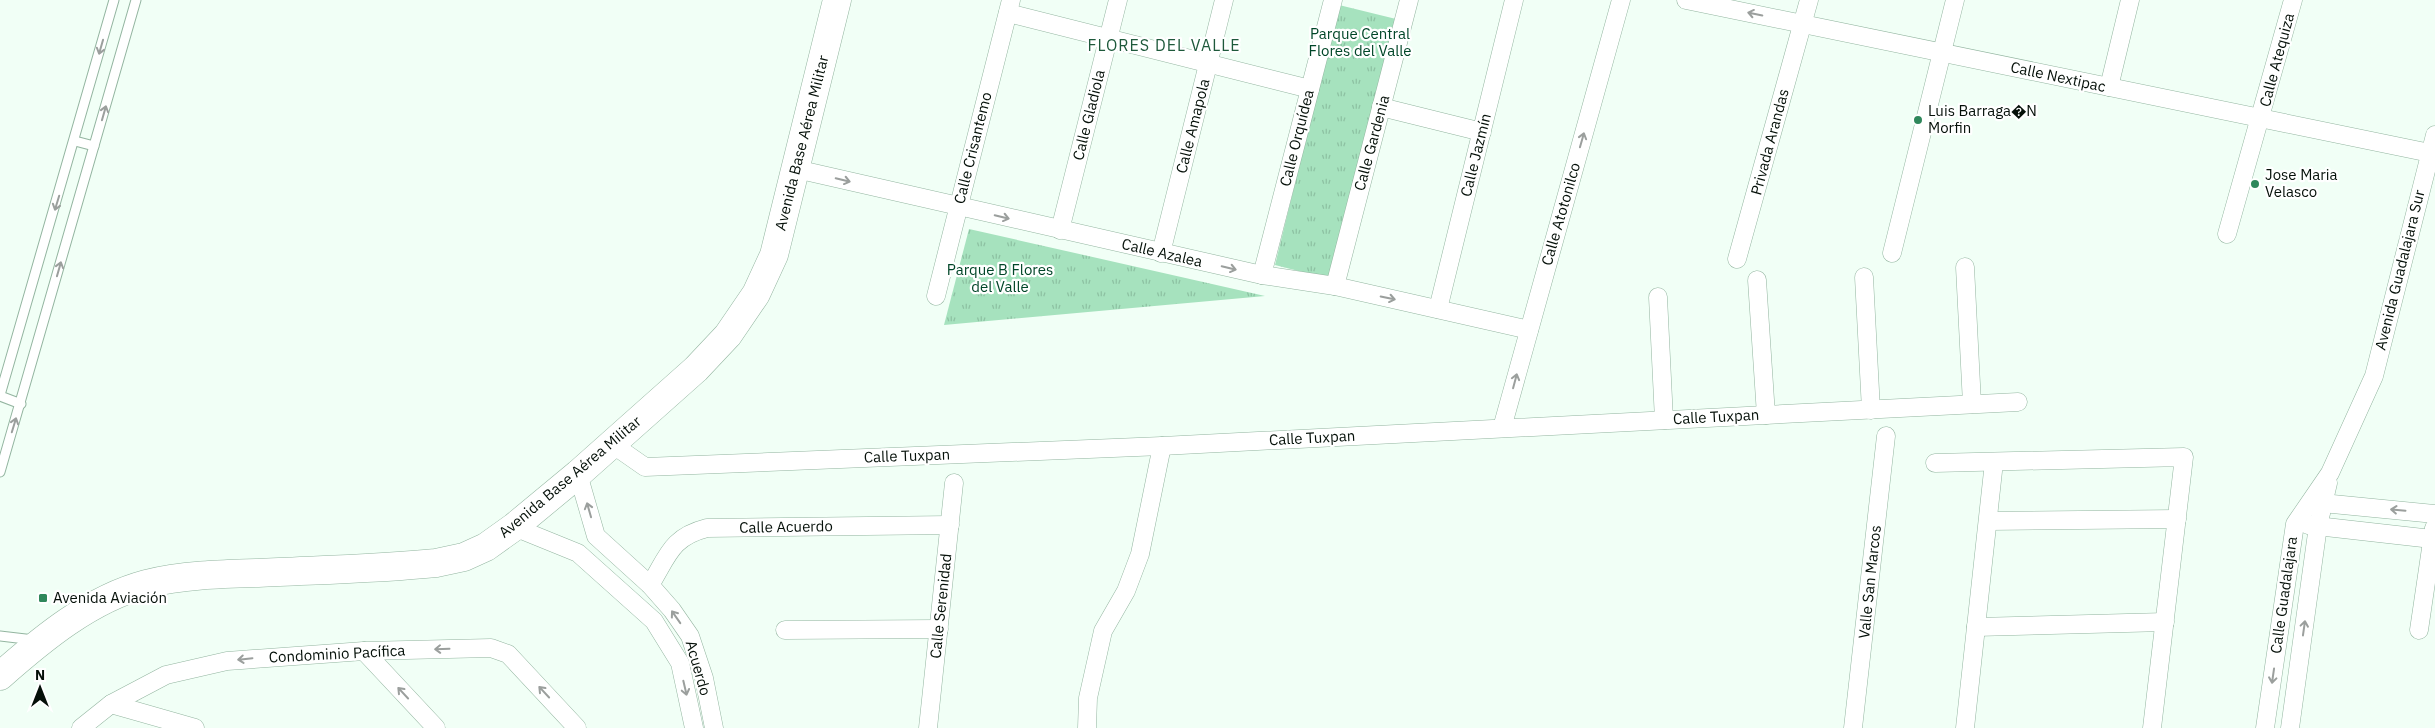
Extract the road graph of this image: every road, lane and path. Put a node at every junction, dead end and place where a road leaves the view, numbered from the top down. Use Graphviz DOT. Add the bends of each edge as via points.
graph roads {
  1 [pos="114,0"];
  2 [pos="136,0"];
  3 [pos="837,0"];
  4 [pos="1118,0"];
  5 [pos="1224,0"];
  6 [pos="1333,0"];
  7 [pos="1409,0"];
  8 [pos="1514,0"];
  9 [pos="1621,0"];
  10 [pos="1686,0"];
  11 [pos="1809,0"];
  12 [pos="1955,0"];
  13 [pos="2130,0"];
  14 [pos="2293,0"];
  15 [pos="1009,6"];
  16 [pos="1802,24"];
  17 [pos="1108,38"];
  18 [pos="1942,53"];
  19 [pos="1208,64"];
  20 [pos="2109,87"];
  21 [pos="1310,89"];
  22 [pos="1381,107"];
  23 [pos="2261,120"];
  24 [pos="1482,132"];
  25 [pos="2435,135"];
  26 [pos="75,141"];
  27 [pos="94,146"];
  28 [pos="2430,153"];
  29 [pos="796,169"];
  30 [pos="959,207"];
  31 [pos="1060,230"];
  32 [pos="2227,234"];
  33 [pos="1161,253"];
  34 [pos="1892,253"];
  35 [pos="1738,259"];
  36 [pos="1965,267"];
  37 [pos="1262,275"];
  38 [pos="1864,277"];
  39 [pos="1757,280"];
  40 [pos="1334,286"];
  41 [pos="936,296"];
  42 [pos="1658,297"];
  43 [pos="1438,309"];
  44 [pos="1529,330"];
  45 [pos="2374,376"];
  46 [pos="0,396"];
  47 [pos="2018,402"];
  48 [pos="21,404"];
  49 [pos="1972,404"];
  50 [pos="1871,410"];
  51 [pos="1766,415"];
  52 [pos="1664,420"];
  53 [pos="1502,428"];
  54 [pos="1886,436"];
  55 [pos="612,444"];
  56 [pos="1162,446"];
  57 [pos="1994,462"];
  58 [pos="1935,463"];
  59 [pos="0,472"];
  60 [pos="578,474"];
  61 [pos="954,483"];
  62 [pos="2317,502"];
  63 [pos="2435,514"];
  64 [pos="2177,519"];
  65 [pos="2435,520"];
  66 [pos="1988,521"];
  67 [pos="950,524"];
  68 [pos="2295,524"];
  69 [pos="2318,526"];
  70 [pos="514,527"];
  71 [pos="596,536"];
  72 [pos="2432,539"];
  73 [pos="578,553"];
  74 [pos="617,555"];
  75 [pos="599,571"];
  76 [pos="2430,584"];
  77 [pos="650,585"];
  78 [pos="2165,622"];
  79 [pos="1976,627"];
  80 [pos="939,629"];
  81 [pos="785,630"];
  82 [pos="2419,630"];
  83 [pos="0,636"];
  84 [pos="40,640"];
  85 [pos="364,651"];
  86 [pos="0,676"];
  87 [pos="111,704"];
  88 [pos="81,728"];
  89 [pos="195,728"];
  90 [pos="436,728"];
  91 [pos="577,728"];
  92 [pos="694,728"];
  93 [pos="714,728"];
  94 [pos="928,728"];
  95 [pos="1087,728"];
  96 [pos="1853,728"];
  97 [pos="1965,728"];
  98 [pos="2152,728"];
  99 [pos="2265,728"];
  100 [pos="2290,728"];
  1 -- 26 [label="lane, one-way"];
  27 -- 2 [label="lane, one-way"];
  3 -- 29 [label="main road, Avenida Base Aérea Militar"];
  4 -- 17 [label="street, Calle Gladiola"];
  5 -- 19 [label="street, Calle Amapola"];
  6 -- 21 [label="street, Calle Orquídea"];
  7 -- 22 [label="street, Calle Gardenia"];
  8 -- 24 [label="street, Calle Jazmín"];
  44 -- 9 [label="street, Calle Atotonilco, one-way"];
  16 -- 10 [label="street, Calle Nextipac, one-way"];
  11 -- 16 [label="street, Privada Arandas"];
  12 -- 18 [label="street"];
  13 -- 20 [label="street"];
  14 -- 23 [label="street, Calle Atequiza"];
  15 -- 17 [label="street"];
  15 -- 30 [label="street, Calle Crisantemo"];
  16 -- 18 [label="street, Calle Nextipac"];
  16 -- 35 [label="street, Privada Arandas"];
  17 -- 19 [label="street"];
  17 -- 31 [label="street, Calle Gladiola"];
  18 -- 20 [label="street, Calle Nextipac"];
  18 -- 34 [label="street"];
  19 -- 21 [label="street"];
  19 -- 33 [label="street, Calle Amapola"];
  20 -- 23 [label="street, Calle Nextipac"];
  21 -- 37 [label="street, Calle Orquídea"];
  22 -- 24 [label="street"];
  22 -- 40 [label="street, Calle Gardenia"];
  23 -- 28 [label="street, Calle Nextipac"];
  23 -- 32 [label="street, Calle Atequiza"];
  24 -- 43 [label="street, Calle Jazmín"];
  25 -- 28 [label="street, Avenida Guadalajara Sur"];
  26 -- 27 [label="lane"];
  26 -- 46 [label="lane, one-way"];
  48 -- 27 [label="lane, one-way"];
  28 -- 45 [label="street, Avenida Guadalajara Sur"];
  29 -- 30 [label="street, Calle Azalea, one-way"];
  29 -- 55 [label="main road, Avenida Base Aérea Militar" via="774,255 756,294 728,335 696,369"];
  30 -- 31 [label="street, Calle Azalea, one-way"];
  30 -- 41 [label="street, Calle Crisantemo"];
  31 -- 33 [label="street, Calle Azalea"];
  33 -- 37 [label="street, Calle Azalea, one-way"];
  36 -- 49 [label="street"];
  37 -- 40 [label="street, Calle Azalea"];
  38 -- 50 [label="street"];
  39 -- 51 [label="street"];
  40 -- 43 [label="street, Calle Azalea, one-way"];
  42 -- 52 [label="street"];
  43 -- 44 [label="street, Calle Azalea"];
  53 -- 44 [label="street, Calle Atotonilco, one-way"];
  45 -- 62 [label="street, Calle Guadalajara"];
  46 -- 48 [label="lane"];
  47 -- 49 [label="street, Calle Tuxpan"];
  59 -- 48 [label="lane, one-way"];
  49 -- 50 [label="street, Calle Tuxpan"];
  50 -- 51 [label="street, Calle Tuxpan"];
  51 -- 52 [label="street, Calle Tuxpan"];
  52 -- 53 [label="street, Calle Tuxpan"];
  53 -- 56 [label="street, Calle Tuxpan"];
  54 -- 96 [label="street, Valle San Marcos"];
  55 -- 56 [label="street, Calle Tuxpan" via="645,467"];
  55 -- 60 [label="main road, Avenida Base Aérea Militar"];
  56 -- 95 [label="street" via="1140,554 1126,591 1103,631 1088,698"];
  57 -- 58 [label="street"];
  57 -- 64 [label="street" via="2184,457"];
  57 -- 66 [label="street"];
  60 -- 70 [label="main road, Avenida Base Aérea Militar"];
  71 -- 60 [label="street, one-way"];
  61 -- 67 [label="street, Calle Serenidad"];
  63 -- 62 [label="street, one-way"];
  62 -- 68 [label="street, Calle Guadalajara"];
  62 -- 69 [label="street, Calle Guadalajara"];
  64 -- 66 [label="street"];
  64 -- 78 [label="street"];
  65 -- 72 [label="street"];
  66 -- 79 [label="street"];
  67 -- 77 [label="street, Calle Acuerdo" via="707,528 689,533 675,544"];
  67 -- 80 [label="street, Calle Serenidad"];
  68 -- 69 [label="street"];
  68 -- 99 [label="street, Calle Guadalajara, one-way"];
  69 -- 72 [label="street"];
  100 -- 69 [label="street, Calle Guadalajara, one-way"];
  70 -- 73 [label="street, Acuerdo"];
  70 -- 84 [label="main road, Avenida Base Aérea Militar" via="464,557 436,563 231,574 145,584 115,596"];
  71 -- 73 [label="street"];
  71 -- 74 [label="street, Acuerdo"];
  72 -- 76 [label="street"];
  73 -- 75 [label="street, Acuerdo"];
  74 -- 75 [label="street"];
  74 -- 77 [label="street, Acuerdo"];
  75 -- 92 [label="street, Acuerdo, one-way" via="654,621 680,663"];
  76 -- 82 [label="street"];
  93 -- 77 [label="street, Acuerdo, one-way" via="704,678 690,636"];
  78 -- 79 [label="street"];
  78 -- 98 [label="street"];
  79 -- 97 [label="street"];
  80 -- 81 [label="street"];
  80 -- 94 [label="street, Calle Serenidad"];
  83 -- 84 [label="lane"];
  84 -- 86 [label="main road, Avenida Base Aérea Militar"];
  85 -- 87 [label="street, Condominio Pacífica, one-way" via="227,661 166,676"];
  90 -- 85 [label="street, one-way"];
  91 -- 85 [label="street, Condominio Pacífica, one-way" via="508,654 500,650"];
  87 -- 88 [label="street, Condominio Pacífica"];
  87 -- 89 [label="street"];
}
